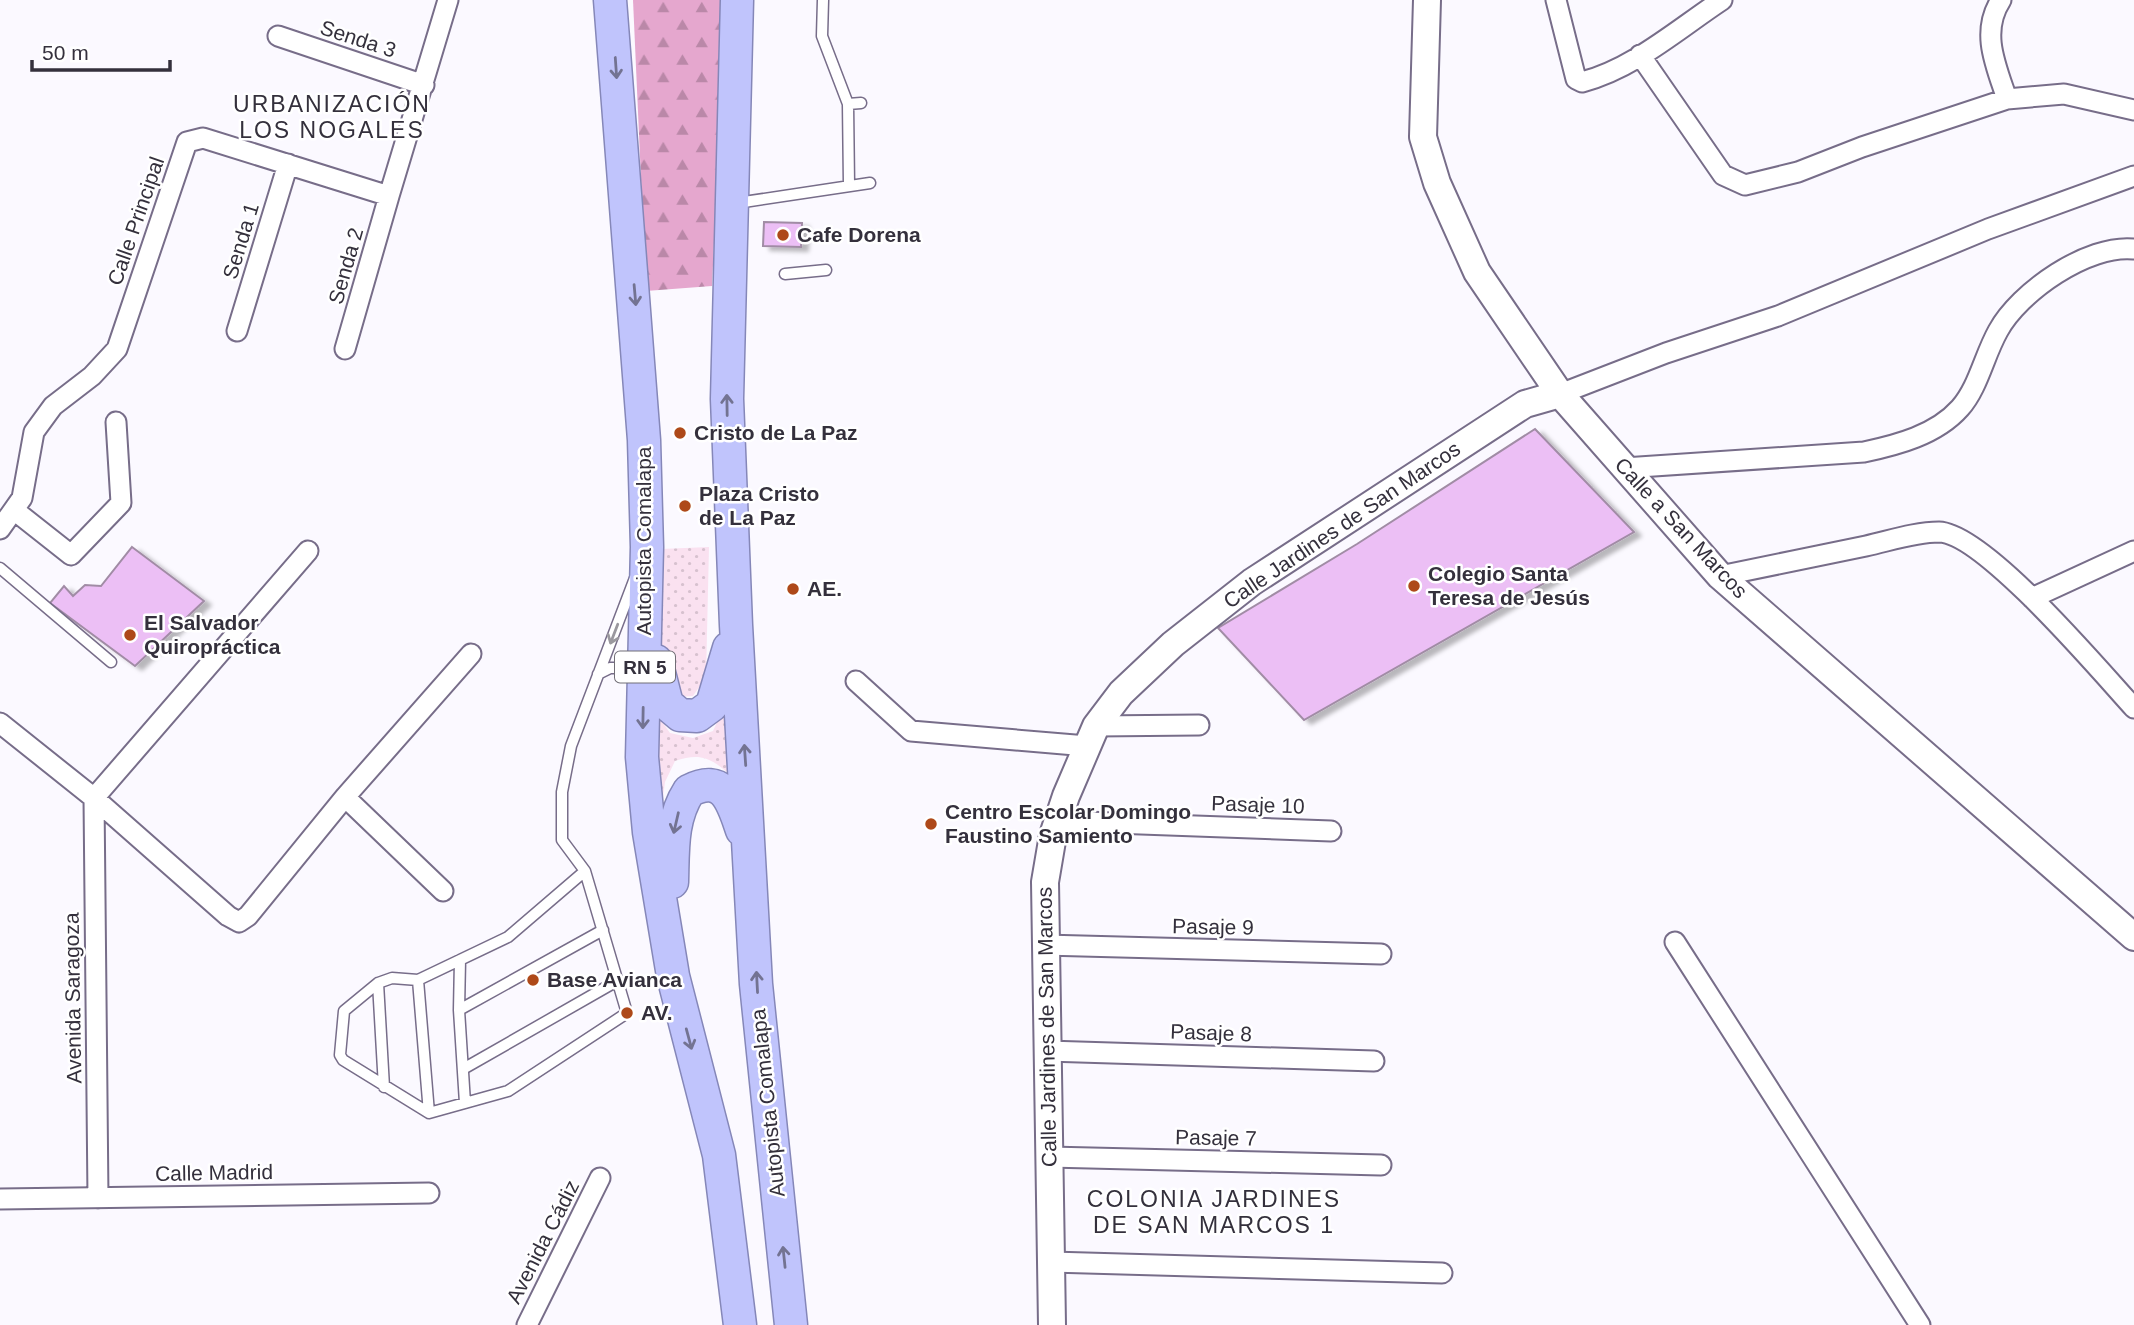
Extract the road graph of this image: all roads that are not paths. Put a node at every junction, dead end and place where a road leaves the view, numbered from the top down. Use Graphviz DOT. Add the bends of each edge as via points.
graph roads {
  1 [pos="448,0"];
  2 [pos="610,0"];
  3 [pos="737,0"];
  4 [pos="822,0"];
  5 [pos="1426,0"];
  6 [pos="1556,0"];
  7 [pos="1722,0"];
  8 [pos="2001,0"];
  9 [pos="278,36"];
  10 [pos="1640,55"];
  11 [pos="424,85"];
  12 [pos="2007,99"];
  13 [pos="862,103"];
  14 [pos="848,104"];
  15 [pos="2134,110"];
  16 [pos="288,164"];
  17 [pos="2134,176"];
  18 [pos="870,183"];
  19 [pos="849,185"];
  20 [pos="389,196"];
  21 [pos="733,203"];
  22 [pos="2134,249"];
  23 [pos="826,270"];
  24 [pos="785,274"];
  25 [pos="237,331"];
  26 [pos="345,349"];
  27 [pos="1560,394"];
  28 [pos="116,422"];
  29 [pos="1624,468"];
  30 [pos="7,520"];
  31 [pos="647,547"];
  32 [pos="308,551"];
  33 [pos="2134,551"];
  34 [pos="0,568"];
  35 [pos="1720,576"];
  36 [pos="2032,598"];
  37 [pos="646,608"];
  38 [pos="736,625"];
  39 [pos="471,654"];
  40 [pos="111,662"];
  41 [pos="645,668"];
  42 [pos="598,674"];
  43 [pos="856,681"];
  44 [pos="2134,708"];
  45 [pos="0,723"];
  46 [pos="1199,725"];
  47 [pos="1091,736"];
  48 [pos="345,797"];
  49 [pos="94,798"];
  50 [pos="1058,821"];
  51 [pos="1331,831"];
  52 [pos="585,871"];
  53 [pos="443,891"];
  54 [pos="754,904"];
  55 [pos="603,930"];
  56 [pos="2134,937"];
  57 [pos="1675,942"];
  58 [pos="1044,945"];
  59 [pos="1381,954"];
  60 [pos="460,960"];
  61 [pos="673,976"];
  62 [pos="418,981"];
  63 [pos="617,981"];
  64 [pos="378,983"];
  65 [pos="459,1010"];
  66 [pos="1047,1051"];
  67 [pos="1374,1061"];
  68 [pos="463,1069"];
  69 [pos="384,1087"];
  70 [pos="465,1103"];
  71 [pos="429,1113"];
  72 [pos="1049,1157"];
  73 [pos="1381,1165"];
  74 [pos="600,1178"];
  75 [pos="429,1193"];
  76 [pos="99,1198"];
  77 [pos="0,1199"];
  78 [pos="1051,1262"];
  79 [pos="1442,1273"];
  80 [pos="527,1325"];
  81 [pos="740,1325"];
  82 [pos="791,1325"];
  83 [pos="1052,1325"];
  84 [pos="1920,1325"];
  1 -- 11 [label="street"];
  2 -- 31 [label="highway, Autopista Comalapa / RN 5, one-way" via="638,329"];
  3 -- 21 [label="highway, Autopista Comalapa"];
  4 -- 14 [label="lane" via="822,36"];
  5 -- 27 [label="main road, Calle a San Marcos" via="1423,137 1437,183 1477,272"];
  6 -- 10 [label="street" via="1576,79 1597,78"];
  7 -- 10 [label="street"];
  8 -- 12 [label="street" via="1993,12 1990,46"];
  9 -- 11 [label="street, Senda 3"];
  10 -- 12 [label="street" via="1723,175 1745,185 1798,172"];
  11 -- 20 [label="street"];
  12 -- 15 [label="street" via="2064,94"];
  13 -- 14 [label="lane"];
  14 -- 19 [label="lane"];
  16 -- 20 [label="street, Calle Principal"];
  16 -- 25 [label="street, Senda 1"];
  16 -- 30 [label="street, Calle Principal" via="203,138 187,142 117,349 53,405 34,432 22,499"];
  17 -- 27 [label="street" via="1988,229 1778,316"];
  18 -- 19 [label="lane"];
  19 -- 21 [label="lane"];
  20 -- 26 [label="street, Senda 2"];
  38 -- 21 [label="highway, Autopista Comalapa, one-way" via="727,399"];
  22 -- 29 [label="street" via="2101,252 2075,262 2017,305 1998,330 1960,408 1903,444 1864,452"];
  23 -- 24 [label="lane"];
  27 -- 29 [label="main road, Calle a San Marcos"];
  27 -- 47 [label="main road, Calle Jardines de San Marcos" via="1525,404 1252,582 1173,644 1121,694"];
  28 -- 30 [label="street" via="121,503 71,555"];
  29 -- 35 [label="main road, Calle a San Marcos"];
  31 -- 37 [label="highway, Autopista Comalapa / RN 5"];
  31 -- 42 [label="lane, one-way"];
  32 -- 49 [label="street"];
  33 -- 36 [label="street"];
  34 -- 40 [label="lane"];
  35 -- 36 [label="street" via="1940,532 1978,551"];
  35 -- 56 [label="main road, Calle a San Marcos"];
  36 -- 44 [label="street"];
  37 -- 38 [label="highway" via="662,690 667,704 680,715 696,716 712,705"];
  37 -- 41 [label="highway, Autopista Comalapa / RN 5"];
  54 -- 38 [label="highway, Autopista Comalapa, one-way"];
  39 -- 48 [label="street"];
  41 -- 42 [label="lane" via="610,668"];
  41 -- 61 [label="highway, Autopista Comalapa / RN 5, one-way" via="642,757 649,832"];
  42 -- 52 [label="lane" via="571,746 562,792 562,840"];
  43 -- 47 [label="street" via="911,731"];
  45 -- 49 [label="street"];
  46 -- 47 [label="street"];
  47 -- 50 [label="main road, Calle Jardines de San Marcos"];
  48 -- 49 [label="street" via="239,922"];
  48 -- 53 [label="street"];
  49 -- 76 [label="street, Avenida Saragoza"];
  50 -- 51 [label="street, Pasaje 10"];
  50 -- 58 [label="main road, Calle Jardines de San Marcos" via="1045,882"];
  52 -- 55 [label="lane"];
  52 -- 60 [label="lane" via="508,937"];
  54 -- 61 [label="highway, one-way" via="749,861 731,801 720,788 697,787 684,800 673,835"];
  82 -- 54 [label="highway, Autopista Comalapa, one-way" via="763,1068"];
  55 -- 63 [label="lane"];
  55 -- 65 [label="lane"];
  57 -- 84 [label="street"];
  58 -- 59 [label="street, Pasaje 9"];
  58 -- 66 [label="main road, Calle Jardines de San Marcos"];
  60 -- 62 [label="lane"];
  60 -- 65 [label="lane"];
  61 -- 81 [label="highway, Autopista Comalapa / RN 5, one-way" via="719,1155"];
  62 -- 64 [label="lane" via="392,978"];
  62 -- 71 [label="lane"];
  63 -- 68 [label="lane"];
  63 -- 70 [label="lane" via="627,1013 508,1091"];
  64 -- 69 [label="lane"];
  64 -- 69 [label="lane" via="344,1011 340,1055"];
  65 -- 68 [label="lane"];
  66 -- 67 [label="street, Pasaje 8"];
  66 -- 72 [label="main road, Calle Jardines de San Marcos"];
  68 -- 70 [label="lane"];
  69 -- 71 [label="lane"];
  70 -- 71 [label="lane"];
  72 -- 73 [label="street, Pasaje 7"];
  72 -- 78 [label="main road, Calle Jardines de San Marcos"];
  74 -- 80 [label="street, Avenida Cádiz"];
  75 -- 76 [label="street, Calle Madrid"];
  76 -- 77 [label="street, Calle Madrid"];
  78 -- 79 [label="street"];
  78 -- 83 [label="main road, Calle Jardines de San Marcos"];
}
